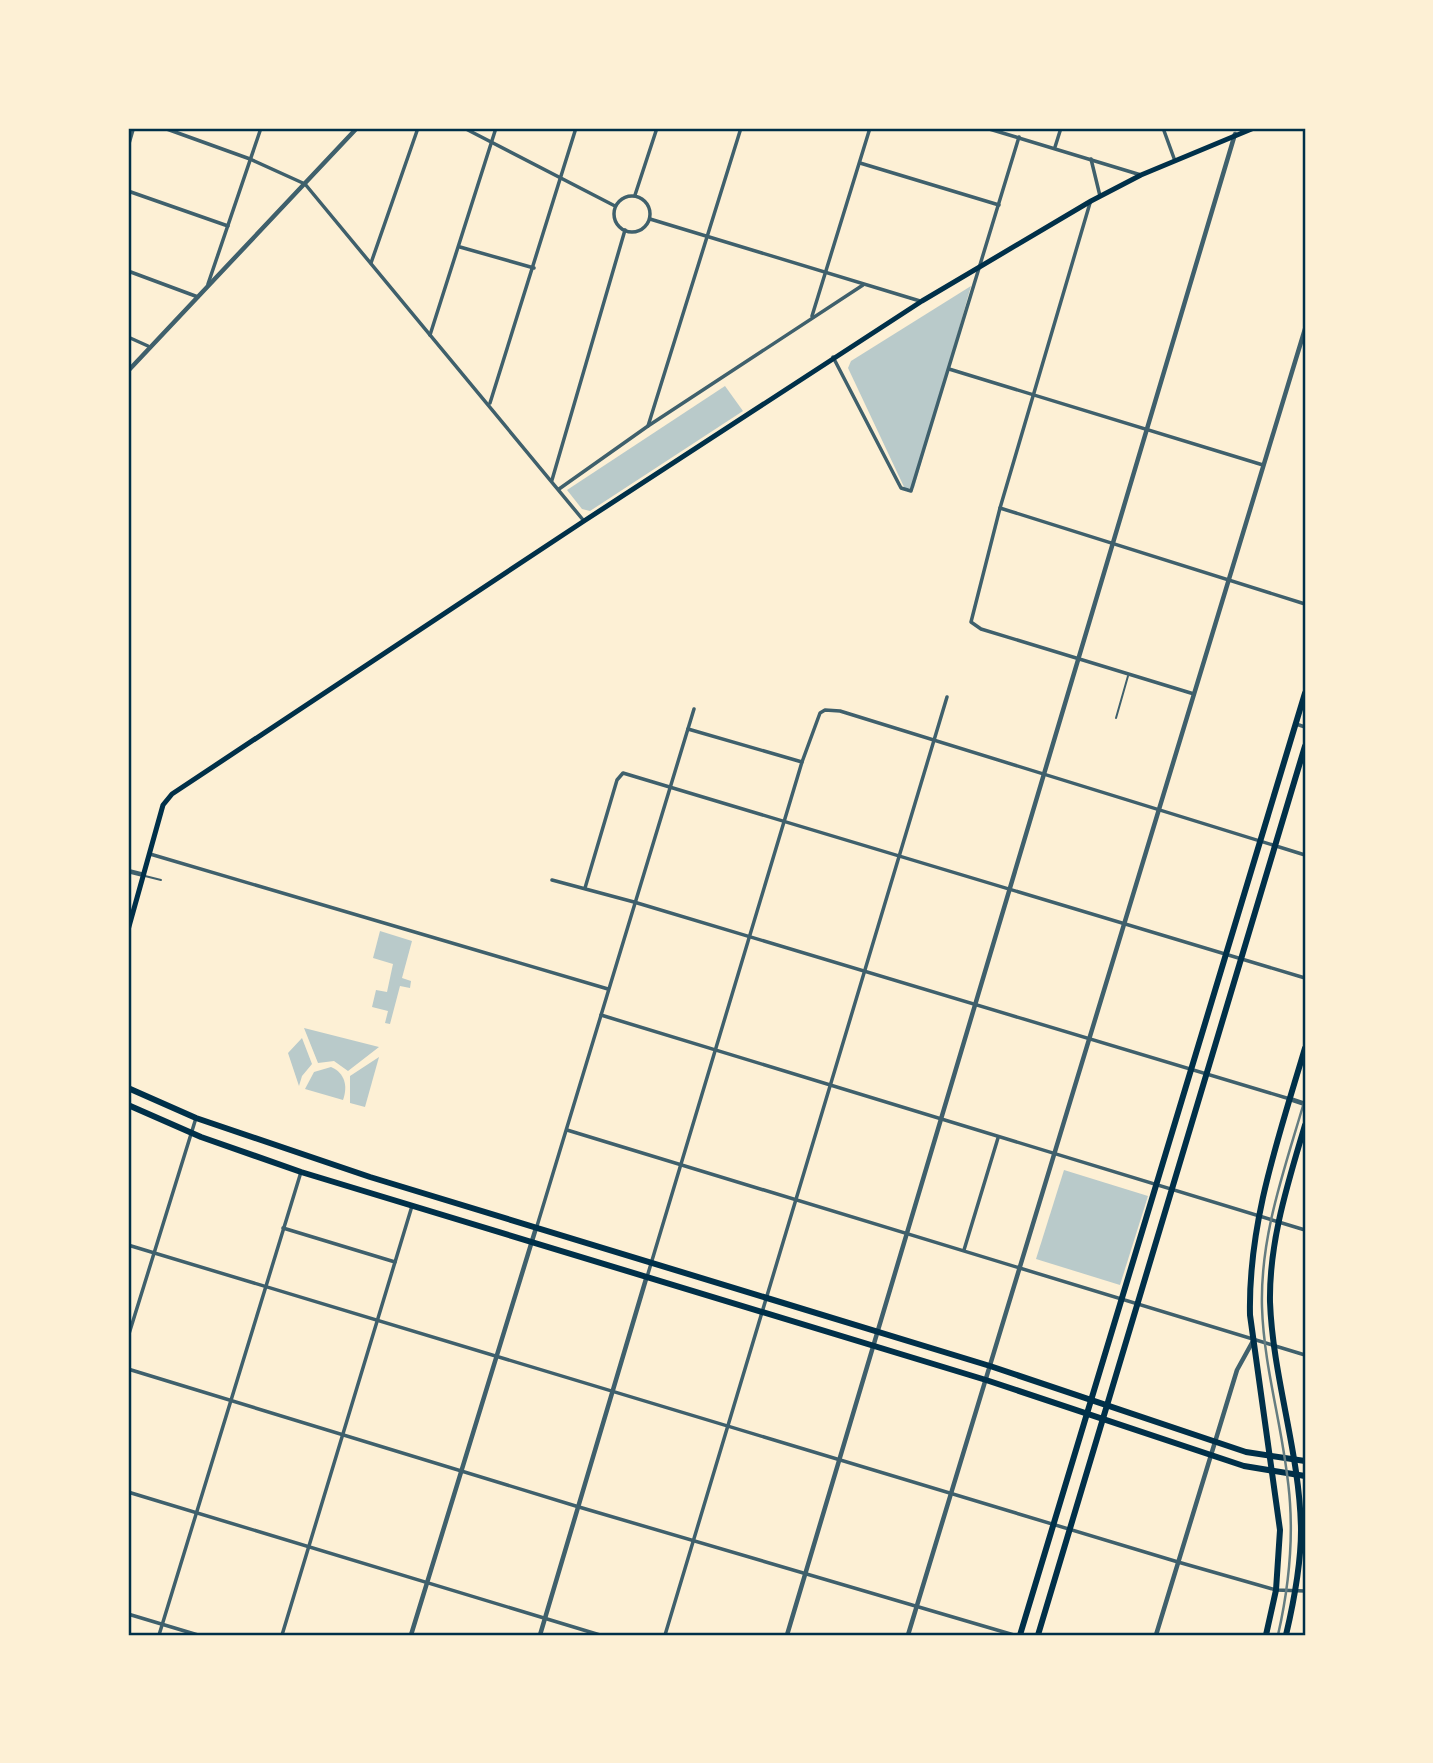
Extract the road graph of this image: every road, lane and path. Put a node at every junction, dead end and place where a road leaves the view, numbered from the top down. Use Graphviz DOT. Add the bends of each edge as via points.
graph roads {
  1 [pos="133,128"];
  2 [pos="164,128"];
  3 [pos="261,128"];
  4 [pos="357,128"];
  5 [pos="418,128"];
  6 [pos="464,128"];
  7 [pos="496,128"];
  8 [pos="576,128"];
  9 [pos="657,128"];
  10 [pos="741,128"];
  11 [pos="870,128"];
  12 [pos="986,128"];
  13 [pos="1061,128"];
  14 [pos="1163,128"];
  15 [pos="1254,128"];
  16 [pos="1235,134"];
  17 [pos="1020,138"];
  18 [pos="492,142"];
  19 [pos="128,145"];
  20 [pos="1055,147"];
  21 [pos="250,159"];
  22 [pos="1091,159"];
  23 [pos="1175,161"];
  24 [pos="860,163"];
  25 [pos="1141,175"];
  26 [pos="561,176"];
  27 [pos="305,184"];
  28 [pos="128,191"];
  29 [pos="635,195"];
  30 [pos="1100,196"];
  31 [pos="1091,201"];
  32 [pos="999,205"];
  33 [pos="615,206"];
  34 [pos="650,219"];
  35 [pos="228,226"];
  36 [pos="625,230"];
  37 [pos="705,236"];
  38 [pos="460,247"];
  39 [pos="372,263"];
  40 [pos="980,267"];
  41 [pos="534,268"];
  42 [pos="128,271"];
  43 [pos="824,273"];
  44 [pos="863,285"];
  45 [pos="208,286"];
  46 [pos="198,297"];
  47 [pos="922,301"];
  48 [pos="812,317"];
  49 [pos="1305,329"];
  50 [pos="430,335"];
  51 [pos="128,337"];
  52 [pos="148,346"];
  53 [pos="833,357"];
  54 [pos="949,369"];
  55 [pos="128,371"];
  56 [pos="1033,396"];
  57 [pos="489,404"];
  58 [pos="648,426"];
  59 [pos="1145,429"];
  60 [pos="1263,465"];
  61 [pos="552,480"];
  62 [pos="559,489"];
  63 [pos="1000,508"];
  64 [pos="584,521"];
  65 [pos="1112,543"];
  66 [pos="1229,580"];
  67 [pos="1305,604"];
  68 [pos="1080,660"];
  69 [pos="1128,675"];
  70 [pos="1305,693"];
  71 [pos="1194,694"];
  72 [pos="947,697"];
  73 [pos="694,709"];
  74 [pos="1116,718"];
  75 [pos="1296,724"];
  76 [pos="1305,726"];
  77 [pos="688,729"];
  78 [pos="934,741"];
  79 [pos="1305,746"];
  80 [pos="802,762"];
  81 [pos="1045,775"];
  82 [pos="670,787"];
  83 [pos="1159,810"];
  84 [pos="784,821"];
  85 [pos="1259,841"];
  86 [pos="1275,846"];
  87 [pos="150,854"];
  88 [pos="1305,855"];
  89 [pos="899,856"];
  90 [pos="128,871"];
  91 [pos="144,875"];
  92 [pos="161,880"];
  93 [pos="552,880"];
  94 [pos="585,888"];
  95 [pos="1011,890"];
  96 [pos="634,902"];
  97 [pos="1125,924"];
  98 [pos="128,930"];
  99 [pos="750,936"];
  100 [pos="1225,954"];
  101 [pos="1241,959"];
  102 [pos="865,971"];
  103 [pos="1305,978"];
  104 [pos="608,989"];
  105 [pos="975,1004"];
  106 [pos="601,1015"];
  107 [pos="1090,1038"];
  108 [pos="1305,1048"];
  109 [pos="715,1050"];
  110 [pos="1191,1069"];
  111 [pos="1206,1073"];
  112 [pos="830,1086"];
  113 [pos="128,1088"];
  114 [pos="1290,1099"];
  115 [pos="1305,1104"];
  116 [pos="128,1105"];
  117 [pos="196,1118"];
  118 [pos="940,1120"];
  119 [pos="1305,1125"];
  120 [pos="567,1130"];
  121 [pos="191,1133"];
  122 [pos="998,1138"];
  123 [pos="1053,1155"];
  124 [pos="680,1164"];
  125 [pos="301,1172"];
  126 [pos="1155,1185"];
  127 [pos="1171,1190"];
  128 [pos="795,1199"];
  129 [pos="412,1206"];
  130 [pos="1257,1217"];
  131 [pos="1278,1222"];
  132 [pos="537,1226"];
  133 [pos="283,1228"];
  134 [pos="1305,1230"];
  135 [pos="906,1233"];
  136 [pos="531,1244"];
  137 [pos="128,1245"];
  138 [pos="964,1250"];
  139 [pos="153,1253"];
  140 [pos="651,1261"];
  141 [pos="395,1262"];
  142 [pos="1020,1266"];
  143 [pos="646,1279"];
  144 [pos="265,1286"];
  145 [pos="766,1297"];
  146 [pos="1121,1298"];
  147 [pos="1137,1304"];
  148 [pos="761,1313"];
  149 [pos="377,1322"];
  150 [pos="878,1331"];
  151 [pos="128,1337"];
  152 [pos="1254,1341"];
  153 [pos="874,1345"];
  154 [pos="1274,1347"];
  155 [pos="1305,1355"];
  156 [pos="497,1356"];
  157 [pos="990,1366"];
  158 [pos="128,1368"];
  159 [pos="985,1380"];
  160 [pos="612,1390"];
  161 [pos="1091,1399"];
  162 [pos="231,1401"];
  163 [pos="1107,1405"];
  164 [pos="1086,1414"];
  165 [pos="1103,1419"];
  166 [pos="727,1424"];
  167 [pos="343,1434"];
  168 [pos="1215,1442"];
  169 [pos="1211,1455"];
  170 [pos="1272,1456"];
  171 [pos="1294,1459"];
  172 [pos="839,1460"];
  173 [pos="1305,1461"];
  174 [pos="463,1470"];
  175 [pos="1274,1470"];
  176 [pos="1296,1474"];
  177 [pos="1305,1476"];
  178 [pos="128,1492"];
  179 [pos="951,1495"];
  180 [pos="579,1507"];
  181 [pos="1305,1511"];
  182 [pos="196,1513"];
  183 [pos="1053,1525"];
  184 [pos="1069,1531"];
  185 [pos="1301,1531"];
  186 [pos="693,1540"];
  187 [pos="309,1547"];
  188 [pos="1178,1562"];
  189 [pos="805,1573"];
  190 [pos="426,1584"];
  191 [pos="1276,1590"];
  192 [pos="1305,1591"];
  193 [pos="1295,1592"];
  194 [pos="916,1607"];
  195 [pos="128,1614"];
  196 [pos="546,1619"];
  197 [pos="162,1625"];
  198 [pos="159,1635"];
  199 [pos="198,1635"];
  200 [pos="282,1635"];
  201 [pos="411,1635"];
  202 [pos="541,1635"];
  203 [pos="600,1635"];
  204 [pos="664,1635"];
  205 [pos="787,1635"];
  206 [pos="908,1635"];
  207 [pos="1014,1635"];
  208 [pos="1020,1635"];
  209 [pos="1038,1635"];
  210 [pos="1156,1635"];
  211 [pos="1266,1635"];
  212 [pos="1286,1635"];
  1 -- 19 [label="street"];
  2 -- 21 [label="street"];
  3 -- 21 [label="street"];
  4 -- 27 [label="street"];
  5 -- 39 [label="street"];
  6 -- 18 [label="street"];
  7 -- 18 [label="street"];
  8 -- 26 [label="street"];
  9 -- 29 [label="street"];
  10 -- 37 [label="street"];
  11 -- 24 [label="street"];
  12 -- 17 [label="street"];
  13 -- 20 [label="street"];
  14 -- 23 [label="street"];
  15 -- 16 [label="main road"];
  16 -- 23 [label="main road"];
  16 -- 59 [label="street"];
  17 -- 20 [label="street"];
  17 -- 32 [label="street"];
  18 -- 26 [label="street"];
  18 -- 38 [label="street"];
  20 -- 22 [label="street"];
  21 -- 27 [label="street"];
  21 -- 35 [label="street"];
  22 -- 25 [label="street"];
  22 -- 30 [label="street"];
  23 -- 25 [label="main road"];
  24 -- 32 [label="street"];
  24 -- 43 [label="street"];
  25 -- 30 [label="main road"];
  26 -- 33 [label="street"];
  26 -- 41 [label="street"];
  27 -- 39 [label="street"];
  27 -- 45 [label="street"];
  28 -- 35 [label="street"];
  29 -- 33 [label="street" via="620,199"];
  29 -- 34 [label="street" via="646,203"];
  30 -- 31 [label="main road"];
  31 -- 40 [label="main road"];
  31 -- 56 [label="street"];
  32 -- 40 [label="street"];
  33 -- 36 [label="street" via="615,223"];
  34 -- 36 [label="street" via="643,229"];
  34 -- 37 [label="street"];
  35 -- 45 [label="street"];
  36 -- 61 [label="street"];
  37 -- 43 [label="street"];
  37 -- 58 [label="street"];
  38 -- 41 [label="street"];
  38 -- 50 [label="street"];
  39 -- 50 [label="street"];
  40 -- 47 [label="main road"];
  40 -- 54 [label="street"];
  41 -- 57 [label="street"];
  42 -- 46 [label="street"];
  43 -- 44 [label="street"];
  43 -- 48 [label="street"];
  44 -- 47 [label="street"];
  44 -- 48 [label="street"];
  45 -- 46 [label="street"];
  46 -- 52 [label="street"];
  47 -- 53 [label="main road"];
  48 -- 58 [label="street"];
  49 -- 60 [label="street"];
  50 -- 57 [label="street"];
  51 -- 52 [label="street"];
  52 -- 55 [label="street"];
  53 -- 54 [label="street" via="907,492 914,488"];
  53 -- 64 [label="main road"];
  54 -- 56 [label="street"];
  56 -- 59 [label="street"];
  56 -- 63 [label="street"];
  57 -- 61 [label="street"];
  58 -- 62 [label="street"];
  59 -- 60 [label="street"];
  59 -- 65 [label="street"];
  60 -- 66 [label="street"];
  61 -- 62 [label="street"];
  62 -- 64 [label="street"];
  63 -- 65 [label="street"];
  63 -- 68 [label="street" via="971,616 975,627"];
  64 -- 87 [label="main road" via="172,794 163,805"];
  65 -- 66 [label="street"];
  65 -- 68 [label="street"];
  66 -- 67 [label="street"];
  66 -- 71 [label="street"];
  68 -- 69 [label="street"];
  68 -- 81 [label="street"];
  69 -- 71 [label="street"];
  69 -- 74 [label="lane"];
  70 -- 75 [label="main road"];
  71 -- 83 [label="street"];
  72 -- 78 [label="street"];
  73 -- 77 [label="street"];
  75 -- 76 [label="street"];
  75 -- 85 [label="main road"];
  77 -- 80 [label="street"];
  77 -- 82 [label="street"];
  78 -- 80 [label="street" via="825,710 817,717"];
  78 -- 81 [label="street"];
  78 -- 89 [label="street"];
  79 -- 86 [label="main road"];
  80 -- 84 [label="street"];
  81 -- 83 [label="street"];
  81 -- 95 [label="street"];
  82 -- 84 [label="street"];
  82 -- 94 [label="street" via="623,773 617,780"];
  82 -- 96 [label="street"];
  83 -- 85 [label="street"];
  83 -- 97 [label="street"];
  84 -- 89 [label="street"];
  84 -- 99 [label="street"];
  85 -- 86 [label="street"];
  85 -- 100 [label="main road"];
  86 -- 88 [label="street"];
  86 -- 101 [label="main road"];
  87 -- 91 [label="main road"];
  87 -- 104 [label="street"];
  89 -- 95 [label="street"];
  89 -- 102 [label="street"];
  90 -- 91 [label="street"];
  91 -- 92 [label="lane"];
  91 -- 98 [label="main road"];
  93 -- 94 [label="street"];
  94 -- 96 [label="street"];
  95 -- 97 [label="street"];
  95 -- 105 [label="street"];
  96 -- 99 [label="street"];
  96 -- 104 [label="street"];
  97 -- 100 [label="street"];
  97 -- 107 [label="street"];
  99 -- 102 [label="street"];
  99 -- 109 [label="street"];
  100 -- 101 [label="street"];
  100 -- 110 [label="main road"];
  101 -- 103 [label="street"];
  101 -- 111 [label="main road"];
  102 -- 105 [label="street"];
  102 -- 112 [label="street"];
  104 -- 106 [label="street"];
  105 -- 107 [label="street"];
  105 -- 118 [label="street"];
  106 -- 109 [label="street"];
  106 -- 120 [label="street"];
  107 -- 110 [label="street"];
  107 -- 123 [label="street"];
  108 -- 114 [label="main road"];
  109 -- 112 [label="street"];
  109 -- 124 [label="street"];
  110 -- 111 [label="street"];
  110 -- 126 [label="main road"];
  111 -- 114 [label="street"];
  111 -- 127 [label="main road"];
  112 -- 118 [label="street"];
  112 -- 128 [label="street"];
  113 -- 117 [label="main road"];
  114 -- 115 [label="street"];
  114 -- 130 [label="main road"];
  116 -- 121 [label="main road"];
  117 -- 121 [label="street"];
  117 -- 132 [label="main road" via="370,1177"];
  118 -- 122 [label="street"];
  118 -- 135 [label="street"];
  119 -- 131 [label="main road"];
  120 -- 124 [label="street"];
  120 -- 132 [label="street"];
  121 -- 125 [label="main road"];
  121 -- 139 [label="street"];
  122 -- 123 [label="street"];
  122 -- 138 [label="street"];
  123 -- 126 [label="street"];
  123 -- 142 [label="street"];
  124 -- 128 [label="street"];
  124 -- 140 [label="street"];
  125 -- 129 [label="main road"];
  125 -- 133 [label="street"];
  126 -- 127 [label="street"];
  126 -- 146 [label="main road"];
  127 -- 130 [label="street"];
  127 -- 147 [label="main road"];
  128 -- 135 [label="street"];
  128 -- 145 [label="street"];
  129 -- 136 [label="main road"];
  129 -- 141 [label="street"];
  130 -- 131 [label="street"];
  130 -- 152 [label="main road" via="1250,1283"];
  131 -- 134 [label="street"];
  131 -- 154 [label="main road" via="1270,1279"];
  132 -- 136 [label="street"];
  132 -- 140 [label="main road"];
  133 -- 141 [label="street"];
  133 -- 144 [label="street"];
  135 -- 138 [label="street"];
  135 -- 150 [label="street"];
  136 -- 143 [label="main road"];
  136 -- 156 [label="street"];
  137 -- 139 [label="street"];
  138 -- 142 [label="street"];
  139 -- 144 [label="street"];
  139 -- 151 [label="street"];
  140 -- 143 [label="street"];
  140 -- 145 [label="main road"];
  141 -- 149 [label="street"];
  142 -- 146 [label="street"];
  142 -- 157 [label="street"];
  143 -- 148 [label="main road"];
  143 -- 160 [label="street"];
  144 -- 149 [label="street"];
  144 -- 162 [label="street"];
  145 -- 148 [label="street"];
  145 -- 150 [label="main road"];
  146 -- 147 [label="street"];
  146 -- 161 [label="main road"];
  147 -- 152 [label="street"];
  147 -- 163 [label="main road"];
  148 -- 153 [label="main road"];
  148 -- 166 [label="street"];
  149 -- 156 [label="street"];
  149 -- 167 [label="street"];
  150 -- 153 [label="street"];
  150 -- 157 [label="main road"];
  152 -- 154 [label="street"];
  152 -- 168 [label="street" via="1237,1370"];
  152 -- 170 [label="main road"];
  153 -- 159 [label="main road"];
  153 -- 172 [label="street"];
  154 -- 155 [label="street"];
  154 -- 171 [label="main road"];
  156 -- 160 [label="street"];
  156 -- 174 [label="street"];
  157 -- 159 [label="street"];
  157 -- 161 [label="main road"];
  158 -- 162 [label="street"];
  159 -- 164 [label="main road"];
  159 -- 179 [label="street"];
  160 -- 166 [label="street"];
  160 -- 180 [label="street"];
  161 -- 163 [label="main road"];
  161 -- 164 [label="main road"];
  162 -- 167 [label="street"];
  162 -- 182 [label="street"];
  163 -- 165 [label="main road"];
  163 -- 168 [label="main road"];
  164 -- 165 [label="main road"];
  164 -- 183 [label="main road"];
  165 -- 169 [label="main road"];
  165 -- 184 [label="main road"];
  166 -- 172 [label="street"];
  166 -- 186 [label="street"];
  167 -- 174 [label="street"];
  167 -- 187 [label="street"];
  168 -- 169 [label="street"];
  168 -- 170 [label="main road"];
  169 -- 175 [label="main road"];
  169 -- 188 [label="street"];
  170 -- 171 [label="main road"];
  170 -- 175 [label="main road"];
  171 -- 173 [label="main road"];
  171 -- 176 [label="main road"];
  172 -- 179 [label="street"];
  172 -- 189 [label="street"];
  174 -- 180 [label="street"];
  174 -- 190 [label="street"];
  175 -- 176 [label="main road"];
  175 -- 191 [label="main road" via="1280,1530"];
  176 -- 177 [label="main road"];
  176 -- 185 [label="main road"];
  178 -- 182 [label="street"];
  179 -- 183 [label="street"];
  179 -- 194 [label="street"];
  180 -- 186 [label="street"];
  180 -- 196 [label="street"];
  181 -- 185 [label="main road"];
  182 -- 187 [label="street"];
  182 -- 197 [label="street"];
  183 -- 184 [label="street"];
  183 -- 208 [label="main road"];
  184 -- 188 [label="street"];
  184 -- 209 [label="main road"];
  185 -- 193 [label="main road"];
  186 -- 189 [label="street"];
  186 -- 204 [label="street"];
  187 -- 190 [label="street"];
  187 -- 200 [label="street"];
  188 -- 191 [label="street"];
  188 -- 210 [label="street"];
  189 -- 194 [label="street"];
  189 -- 205 [label="street"];
  190 -- 196 [label="street"];
  190 -- 201 [label="street"];
  191 -- 193 [label="street"];
  191 -- 211 [label="main road"];
  192 -- 193 [label="street"];
  193 -- 212 [label="main road"];
  194 -- 206 [label="street"];
  194 -- 207 [label="street"];
  195 -- 197 [label="street"];
  196 -- 202 [label="street"];
  196 -- 203 [label="street"];
  197 -- 198 [label="street"];
  197 -- 199 [label="street"];
}
